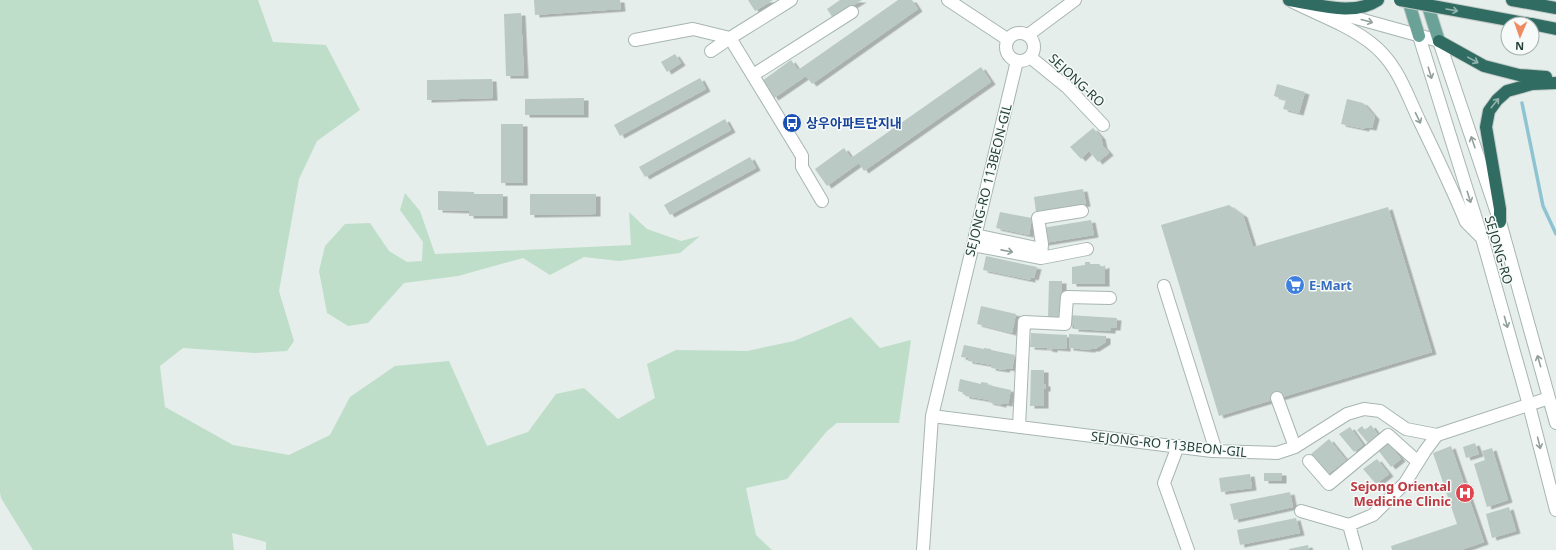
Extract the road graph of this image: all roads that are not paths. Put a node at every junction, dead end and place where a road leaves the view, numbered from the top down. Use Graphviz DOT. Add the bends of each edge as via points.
graph roads {
  1 [pos="791,0"];
  2 [pos="948,0"];
  3 [pos="1074,0"];
  4 [pos="1289,0"];
  5 [pos="1378,0"];
  6 [pos="1400,0"];
  7 [pos="1408,0"];
  8 [pos="1426,0"];
  9 [pos="1512,0"];
  10 [pos="1556,8"];
  11 [pos="852,12"];
  12 [pos="1500,18"];
  13 [pos="1540,26"];
  14 [pos="1556,29"];
  15 [pos="1028,35"];
  16 [pos="1419,36"];
  17 [pos="730,38"];
  18 [pos="1007,39"];
  19 [pos="635,40"];
  20 [pos="1439,42"];
  21 [pos="711,51"];
  22 [pos="1030,57"];
  23 [pos="1017,61"];
  24 [pos="753,74"];
  25 [pos="1556,78"];
  26 [pos="1556,82"];
  27 [pos="1103,125"];
  28 [pos="822,201"];
  29 [pos="1082,211"];
  30 [pos="1500,222"];
  31 [pos="1482,238"];
  32 [pos="974,240"];
  33 [pos="1087,249"];
  34 [pos="1041,254"];
  35 [pos="1164,286"];
  36 [pos="1110,298"];
  37 [pos="1277,398"];
  38 [pos="1549,398"];
  39 [pos="1530,405"];
  40 [pos="932,416"];
  41 [pos="1556,423"];
  42 [pos="1018,426"];
  43 [pos="1437,435"];
  44 [pos="1178,446"];
  45 [pos="1295,447"];
  46 [pos="1216,451"];
  47 [pos="1309,460"];
  48 [pos="1418,462"];
  49 [pos="1556,510"];
  50 [pos="1301,511"];
  51 [pos="1349,525"];
  52 [pos="923,550"];
  53 [pos="1188,550"];
  54 [pos="1356,550"];
  1 -- 17 [label="street"];
  2 -- 18 [label="street"];
  3 -- 15 [label="street"];
  4 -- 5 [label="highway" via="1345,8 1362,7"];
  4 -- 16 [label="street, one-way"];
  4 -- 31 [label="street, one-way" via="1353,31 1388,59 1399,75 1466,222"];
  6 -- 12 [label="highway, one-way, bridge"];
  7 -- 16 [label="main road, SEJONG-RO"];
  8 -- 20 [label="main road"];
  9 -- 10 [label="highway"];
  11 -- 24 [label="street"];
  13 -- 14 [label="highway"];
  15 -- 18 [label="street" via="1020,32"];
  15 -- 22 [label="street, SEJONG-RO" via="1034,48"];
  16 -- 20 [label="street"];
  16 -- 31 [label="street, SEJONG-RO, one-way"];
  17 -- 19 [label="street" via="693,29"];
  17 -- 21 [label="street"];
  17 -- 24 [label="street"];
  18 -- 23 [label="street" via="1006,53"];
  20 -- 25 [label="highway, one-way" via="1484,66 1502,72"];
  30 -- 20 [label="street, one-way"];
  22 -- 23 [label="street, SEJONG-RO" via="1022,62"];
  22 -- 27 [label="street, SEJONG-RO" via="1067,87"];
  23 -- 32 [label="street, SEJONG-RO 113BEON-GIL"];
  24 -- 28 [label="street" via="802,156 802,167"];
  30 -- 26 [label="highway, one-way" via="1486,127 1489,111 1507,91 1532,84"];
  29 -- 34 [label="street" via="1038,218"];
  38 -- 30 [label="street, one-way"];
  31 -- 39 [label="street, SEJONG-RO, one-way"];
  32 -- 34 [label="street"];
  32 -- 40 [label="street, SEJONG-RO 113BEON-GIL"];
  33 -- 34 [label="street"];
  35 -- 46 [label="street"];
  36 -- 42 [label="street" via="1067,297 1065,324 1024,322"];
  37 -- 45 [label="street"];
  38 -- 39 [label="street"];
  38 -- 41 [label="street"];
  39 -- 43 [label="street"];
  39 -- 49 [label="street, SEJONG-RO, one-way"];
  40 -- 42 [label="street, SEJONG-RO 113BEON-GIL"];
  40 -- 52 [label="street, SEJONG-RO 113BEON-GIL"];
  42 -- 44 [label="street, SEJONG-RO 113BEON-GIL"];
  43 -- 45 [label="street, SEJONG-RO 113BEON-GIL" via="1406,428 1380,411 1364,409 1347,414"];
  43 -- 48 [label="street"];
  44 -- 46 [label="street, SEJONG-RO 113BEON-GIL"];
  44 -- 53 [label="street" via="1164,483"];
  45 -- 46 [label="street, SEJONG-RO 113BEON-GIL" via="1277,453"];
  47 -- 48 [label="street" via="1328,484 1388,435"];
  48 -- 51 [label="street" via="1405,483 1373,515"];
  50 -- 51 [label="street"];
  51 -- 54 [label="street"];
}
